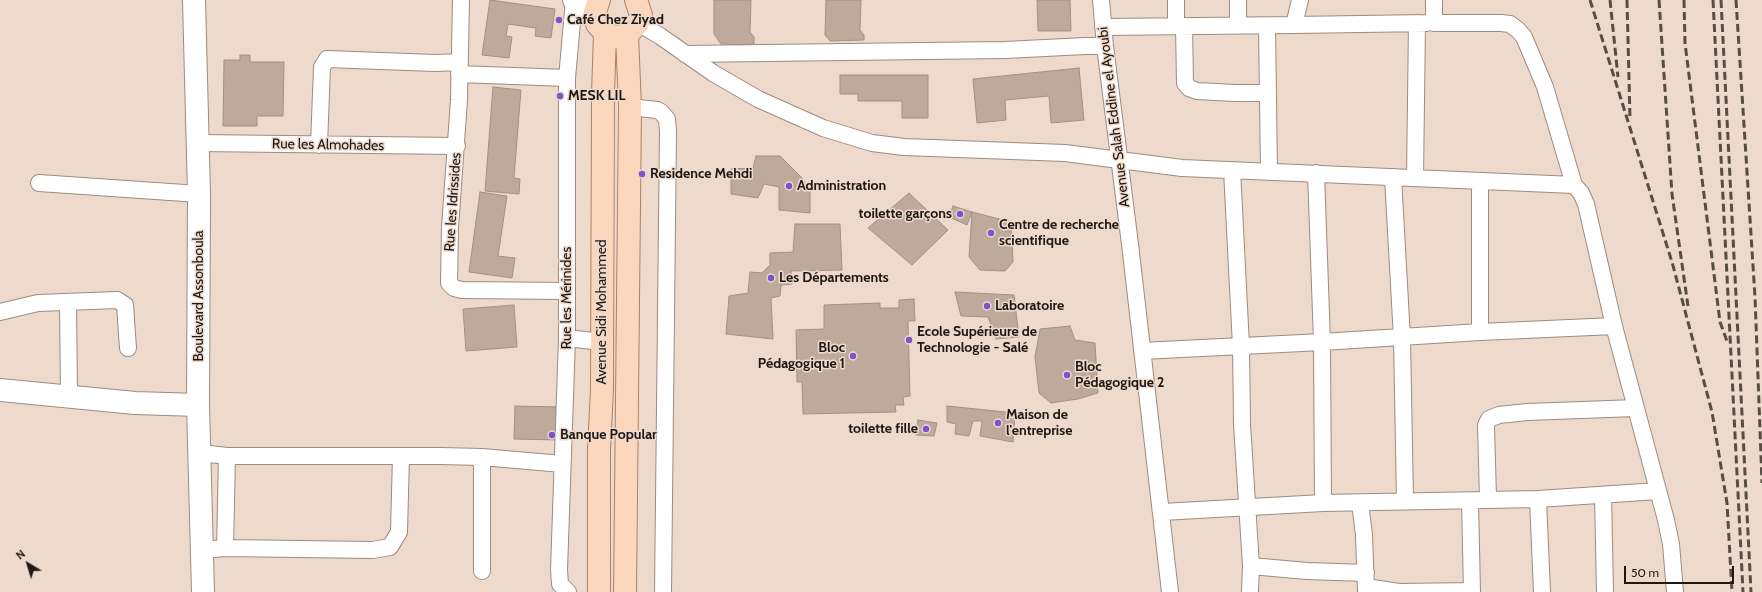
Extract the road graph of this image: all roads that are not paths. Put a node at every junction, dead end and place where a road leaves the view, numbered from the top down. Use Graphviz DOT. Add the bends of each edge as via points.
graph roads {
  1 [pos="194,0"];
  2 [pos="461,0"];
  3 [pos="574,0"];
  4 [pos="636,0"];
  5 [pos="1101,0"];
  6 [pos="1176,0"];
  7 [pos="1238,0"];
  8 [pos="1300,0"];
  9 [pos="1434,0"];
  10 [pos="600,17"];
  11 [pos="1417,23"];
  12 [pos="1434,23"];
  13 [pos="1180,25"];
  14 [pos="1294,25"];
  15 [pos="1238,26"];
  16 [pos="1267,26"];
  17 [pos="1103,27"];
  18 [pos="633,29"];
  19 [pos="1104,46"];
  20 [pos="685,54"];
  21 [pos="459,68"];
  22 [pos="567,78"];
  23 [pos="1267,93"];
  24 [pos="630,107"];
  25 [pos="198,143"];
  26 [pos="319,145"];
  27 [pos="457,146"];
  28 [pos="1118,160"];
  29 [pos="1232,170"];
  30 [pos="1269,172"];
  31 [pos="1316,173"];
  32 [pos="1393,177"];
  33 [pos="1415,178"];
  34 [pos="39,182"];
  35 [pos="1480,182"];
  36 [pos="1574,185"];
  37 [pos="199,194"];
  38 [pos="567,291"];
  39 [pos="68,302"];
  40 [pos="0,312"];
  41 [pos="1614,326"];
  42 [pos="1480,332"];
  43 [pos="568,338"];
  44 [pos="1402,338"];
  45 [pos="602,342"];
  46 [pos="1322,342"];
  47 [pos="1241,346"];
  48 [pos="128,348"];
  49 [pos="1142,351"];
  50 [pos="0,390"];
  51 [pos="69,396"];
  52 [pos="198,406"];
  53 [pos="1636,408"];
  54 [pos="201,453"];
  55 [pos="227,456"];
  56 [pos="401,456"];
  57 [pos="482,457"];
  58 [pos="562,464"];
  59 [pos="1658,491"];
  60 [pos="1603,495"];
  61 [pos="1488,499"];
  62 [pos="1538,499"];
  63 [pos="1405,501"];
  64 [pos="1470,501"];
  65 [pos="1323,503"];
  66 [pos="1360,504"];
  67 [pos="1248,507"];
  68 [pos="1162,512"];
  69 [pos="225,548"];
  70 [pos="202,550"];
  71 [pos="1251,566"];
  72 [pos="482,571"];
  73 [pos="1366,584"];
  74 [pos="203,592"];
  75 [pos="568,592"];
  76 [pos="599,592"];
  77 [pos="625,592"];
  78 [pos="663,592"];
  79 [pos="1170,592"];
  80 [pos="1250,592"];
  81 [pos="1399,592"];
  82 [pos="1472,592"];
  83 [pos="1542,592"];
  84 [pos="1605,592"];
  85 [pos="1675,592"];
  1 -- 25 [label="street, Boulevard Assonboula"];
  2 -- 21 [label="street, Rue les Idrissides"];
  3 -- 10 [label="street"];
  3 -- 22 [label="street, Rue les Mérinides"];
  4 -- 18 [label="main road, Avenue Sidi Mohammed" via="641,16"];
  5 -- 17 [label="street, Avenue Salah Eddine el Ayoubi"];
  6 -- 13 [label="street"];
  7 -- 15 [label="street"];
  8 -- 14 [label="street"];
  9 -- 12 [label="street"];
  10 -- 18 [label="main road" via="616,37"];
  10 -- 45 [label="main road, Avenue Sidi Mohammed" via="603,94"];
  11 -- 12 [label="street"];
  11 -- 14 [label="street"];
  11 -- 33 [label="street"];
  12 -- 36 [label="street" via="1510,24 1521,33 1545,87"];
  13 -- 15 [label="street"];
  13 -- 17 [label="street"];
  13 -- 23 [label="street" via="1185,83 1189,88 1197,91"];
  14 -- 16 [label="street"];
  15 -- 16 [label="street"];
  16 -- 23 [label="street"];
  17 -- 19 [label="street, Avenue Salah Eddine el Ayoubi"];
  18 -- 20 [label="street" via="660,36"];
  18 -- 24 [label="main road, Avenue Sidi Mohammed"];
  19 -- 20 [label="street" via="896,52"];
  19 -- 28 [label="street, Avenue Salah Eddine el Ayoubi"];
  20 -- 28 [label="street" via="713,74 758,99 823,128 872,143 904,147 1066,153"];
  21 -- 22 [label="street"];
  21 -- 26 [label="street" via="435,63 327,59 322,67"];
  21 -- 27 [label="street, Rue les Idrissides"];
  22 -- 38 [label="street, Rue les Mérinides"];
  23 -- 30 [label="street"];
  24 -- 77 [label="main road, Avenue Sidi Mohammed"];
  24 -- 78 [label="street" via="661,112 667,119 668,131"];
  25 -- 26 [label="street, Rue les Almohades"];
  25 -- 37 [label="street, Boulevard Assonboula"];
  26 -- 27 [label="street, Rue les Almohades"];
  27 -- 38 [label="street, Rue les Idrissides" via="448,264 450,286 462,290"];
  28 -- 29 [label="street" via="1182,168"];
  28 -- 49 [label="street, Avenue Salah Eddine el Ayoubi"];
  29 -- 30 [label="street"];
  29 -- 47 [label="street"];
  30 -- 31 [label="street"];
  31 -- 32 [label="street"];
  31 -- 46 [label="street"];
  32 -- 33 [label="street"];
  32 -- 44 [label="street"];
  33 -- 35 [label="street"];
  34 -- 37 [label="street"];
  35 -- 36 [label="street"];
  35 -- 42 [label="street"];
  36 -- 41 [label="street" via="1586,204"];
  37 -- 52 [label="street, Boulevard Assonboula"];
  38 -- 43 [label="street, Rue les Mérinides"];
  39 -- 40 [label="street" via="38,302"];
  39 -- 48 [label="street" via="122,302 125,305"];
  39 -- 51 [label="street"];
  41 -- 42 [label="street"];
  41 -- 53 [label="street"];
  42 -- 44 [label="street"];
  43 -- 45 [label="street"];
  43 -- 58 [label="street, Rue les Mérinides"];
  44 -- 46 [label="street"];
  44 -- 63 [label="street"];
  45 -- 76 [label="main road, Avenue Sidi Mohammed"];
  46 -- 47 [label="street"];
  46 -- 65 [label="street"];
  47 -- 49 [label="street"];
  47 -- 67 [label="street" via="1242,424"];
  49 -- 68 [label="street, Avenue Salah Eddine el Ayoubi"];
  50 -- 51 [label="street"];
  51 -- 52 [label="street"];
  52 -- 54 [label="street, Boulevard Assonboula"];
  53 -- 59 [label="street"];
  53 -- 61 [label="street" via="1527,412 1499,415 1489,419 1486,425"];
  54 -- 55 [label="street"];
  54 -- 70 [label="street, Boulevard Assonboula"];
  55 -- 56 [label="street"];
  55 -- 69 [label="street"];
  56 -- 57 [label="street"];
  56 -- 69 [label="street" via="399,532 390,546 373,550"];
  57 -- 58 [label="street"];
  57 -- 72 [label="street"];
  58 -- 75 [label="street, Rue les Mérinides" via="559,570 560,584"];
  59 -- 60 [label="street"];
  59 -- 85 [label="street" via="1671,544"];
  60 -- 62 [label="street"];
  60 -- 84 [label="street"];
  61 -- 62 [label="street"];
  61 -- 64 [label="street"];
  62 -- 83 [label="street"];
  63 -- 64 [label="street"];
  63 -- 66 [label="street"];
  64 -- 82 [label="street"];
  65 -- 66 [label="street"];
  65 -- 67 [label="street"];
  66 -- 73 [label="street"];
  67 -- 68 [label="street"];
  67 -- 71 [label="street"];
  68 -- 79 [label="street, Avenue Salah Eddine el Ayoubi"];
  69 -- 70 [label="street"];
  70 -- 74 [label="street, Boulevard Assonboula"];
  71 -- 73 [label="street" via="1307,571"];
  71 -- 80 [label="street"];
  73 -- 81 [label="street"];
  81 -- 82 [label="street"];
}
